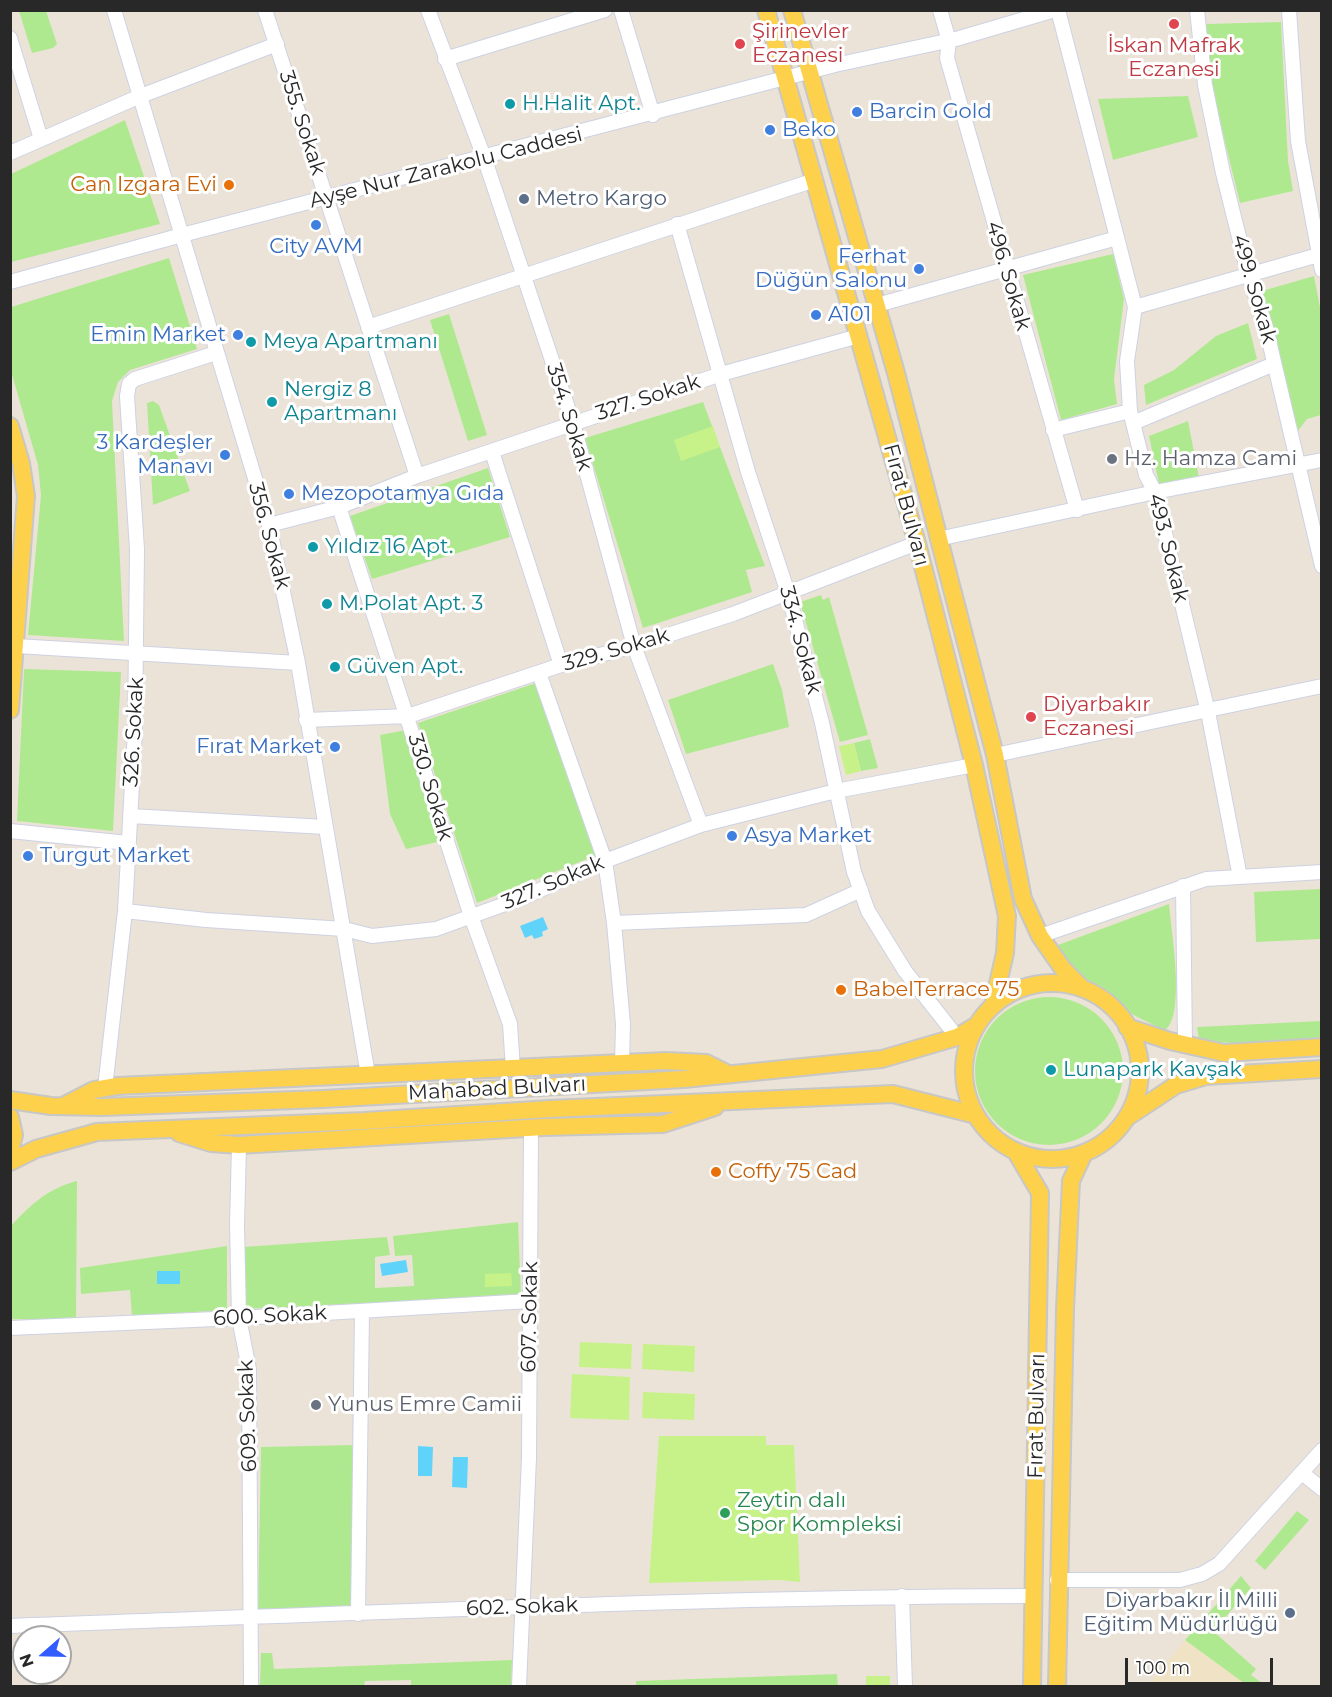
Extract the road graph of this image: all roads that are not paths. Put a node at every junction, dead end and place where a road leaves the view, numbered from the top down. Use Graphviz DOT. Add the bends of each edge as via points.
graph roads {
  1 [pos="114,10"];
  2 [pos="265,10"];
  3 [pos="428,10"];
  4 [pos="605,10"];
  5 [pos="621,10"];
  6 [pos="766,10"];
  7 [pos="792,10"];
  8 [pos="940,10"];
  9 [pos="1057,10"];
  10 [pos="1197,10"];
  11 [pos="1289,10"];
  12 [pos="10,38"];
  13 [pos="949,40"];
  14 [pos="277,44"];
  15 [pos="445,59"];
  16 [pos="811,72"];
  17 [pos="787,79"];
  18 [pos="138,97"];
  19 [pos="653,115"];
  20 [pos="41,139"];
  21 [pos="10,153"];
  22 [pos="484,157"];
  23 [pos="815,180"];
  24 [pos="326,198"];
  25 [pos="677,224"];
  26 [pos="182,236"];
  27 [pos="1117,238"];
  28 [pos="1320,254"];
  29 [pos="1006,269"];
  30 [pos="1322,270"];
  31 [pos="1248,273"];
  32 [pos="522,276"];
  33 [pos="10,282"];
  34 [pos="877,305"];
  35 [pos="1135,307"];
  36 [pos="368,327"];
  37 [pos="859,336"];
  38 [pos="216,353"];
  39 [pos="1274,364"];
  40 [pos="721,374"];
  41 [pos="1132,417"];
  42 [pos="573,423"];
  43 [pos="10,426"];
  44 [pos="1053,430"];
  45 [pos="492,452"];
  46 [pos="1322,460"];
  47 [pos="1300,465"];
  48 [pos="417,476"];
  49 [pos="1155,492"];
  50 [pos="339,507"];
  51 [pos="1077,510"];
  52 [pos="269,525"];
  53 [pos="938,539"];
  54 [pos="917,543"];
  55 [pos="1322,566"];
  56 [pos="788,593"];
  57 [pos="16,646"];
  58 [pos="634,646"];
  59 [pos="137,652"];
  60 [pos="298,663"];
  61 [pos="561,665"];
  62 [pos="539,673"];
  63 [pos="1322,686"];
  64 [pos="10,710"];
  65 [pos="1208,712"];
  66 [pos="408,716"];
  67 [pos="306,720"];
  68 [pos="995,756"];
  69 [pos="974,765"];
  70 [pos="836,791"];
  71 [pos="130,816"];
  72 [pos="701,825"];
  73 [pos="326,827"];
  74 [pos="10,831"];
  75 [pos="128,843"];
  76 [pos="605,861"];
  77 [pos="1322,872"];
  78 [pos="1240,877"];
  79 [pos="1183,886"];
  80 [pos="861,890"];
  81 [pos="1023,899"];
  82 [pos="1004,900"];
  83 [pos="125,911"];
  84 [pos="471,916"];
  85 [pos="615,923"];
  86 [pos="344,929"];
  87 [pos="1040,936"];
  88 [pos="1083,989"];
  89 [pos="993,1005"];
  90 [pos="977,1025"];
  91 [pos="1127,1027"];
  92 [pos="957,1037"];
  93 [pos="1185,1044"];
  94 [pos="1322,1047"];
  95 [pos="622,1064"];
  96 [pos="513,1069"];
  97 [pos="1322,1069"];
  98 [pos="729,1074"];
  99 [pos="368,1075"];
  100 [pos="105,1088"];
  101 [pos="10,1100"];
  102 [pos="733,1101"];
  103 [pos="61,1107"];
  104 [pos="975,1114"];
  105 [pos="10,1117"];
  106 [pos="1126,1118"];
  107 [pos="531,1128"];
  108 [pos="166,1129"];
  109 [pos="238,1145"];
  110 [pos="10,1151"];
  111 [pos="1016,1152"];
  112 [pos="1084,1153"];
  113 [pos="10,1162"];
  114 [pos="530,1301"];
  115 [pos="362,1312"];
  116 [pos="239,1318"];
  117 [pos="10,1328"];
  118 [pos="1322,1450"];
  119 [pos="1302,1473"];
  120 [pos="1322,1489"];
  121 [pos="1058,1580"];
  122 [pos="902,1596"];
  123 [pos="1033,1596"];
  124 [pos="523,1606"];
  125 [pos="358,1614"];
  126 [pos="252,1617"];
  127 [pos="10,1626"];
  128 [pos="251,1686"];
  129 [pos="519,1686"];
  130 [pos="905,1686"];
  131 [pos="1032,1686"];
  132 [pos="1056,1686"];
  1 -- 18 [label="street, 356. Sokak"];
  2 -- 14 [label="street, 355. Sokak"];
  3 -- 15 [label="street, 354. Sokak"];
  4 -- 15 [label="street"];
  5 -- 19 [label="street"];
  6 -- 17 [label="main road, Fırat Bulvarı"];
  7 -- 16 [label="main road, Fırat Bulvarı"];
  8 -- 13 [label="street, 496. Sokak"];
  9 -- 13 [label="street, Ayşe Nur Zarakolu Caddesi"];
  9 -- 27 [label="street, 493. Sokak"];
  10 -- 31 [label="street, 499. Sokak" via="1222,173"];
  11 -- 28 [label="street" via="1298,141"];
  12 -- 20 [label="street"];
  13 -- 16 [label="street, Ayşe Nur Zarakolu Caddesi"];
  13 -- 29 [label="street, 496. Sokak" via="947,58"];
  14 -- 18 [label="street"];
  14 -- 24 [label="street, 355. Sokak"];
  15 -- 22 [label="street, 354. Sokak"];
  16 -- 17 [label="street, Ayşe Nur Zarakolu Caddesi"];
  16 -- 34 [label="main road, Fırat Bulvarı"];
  17 -- 19 [label="street, Ayşe Nur Zarakolu Caddesi"];
  17 -- 23 [label="main road, Fırat Bulvarı"];
  18 -- 20 [label="street"];
  18 -- 26 [label="street, 356. Sokak"];
  19 -- 22 [label="street, Ayşe Nur Zarakolu Caddesi"];
  20 -- 21 [label="street"];
  22 -- 24 [label="street, Ayşe Nur Zarakolu Caddesi"];
  22 -- 32 [label="street, 354. Sokak"];
  23 -- 25 [label="street"];
  23 -- 37 [label="main road, Fırat Bulvarı"];
  24 -- 26 [label="street, Ayşe Nur Zarakolu Caddesi"];
  24 -- 36 [label="street, 355. Sokak"];
  25 -- 32 [label="street"];
  25 -- 40 [label="street, 334. Sokak"];
  26 -- 33 [label="street, Ayşe Nur Zarakolu Caddesi"];
  26 -- 38 [label="street, 356. Sokak"];
  27 -- 29 [label="street"];
  27 -- 35 [label="street, 493. Sokak"];
  28 -- 30 [label="street"];
  28 -- 31 [label="street"];
  29 -- 34 [label="street"];
  29 -- 44 [label="street, 496. Sokak"];
  31 -- 35 [label="street"];
  31 -- 39 [label="street, 499. Sokak"];
  32 -- 36 [label="street"];
  32 -- 42 [label="street, 354. Sokak"];
  34 -- 53 [label="main road, Fırat Bulvarı"];
  35 -- 41 [label="street, 493. Sokak" via="1127,361"];
  36 -- 48 [label="street, 355. Sokak"];
  37 -- 40 [label="street, 327. Sokak"];
  37 -- 54 [label="main road, Fırat Bulvarı"];
  38 -- 52 [label="street, 356. Sokak"];
  38 -- 59 [label="street, 326. Sokak" via="129,384 126,412 136,545"];
  39 -- 41 [label="street"];
  39 -- 47 [label="street, 499. Sokak"];
  40 -- 42 [label="street, 327. Sokak"];
  40 -- 56 [label="street, 334. Sokak"];
  41 -- 44 [label="street"];
  41 -- 49 [label="street, 493. Sokak" via="1146,475"];
  42 -- 45 [label="street, 327. Sokak"];
  42 -- 58 [label="street, 354. Sokak"];
  43 -- 57 [label="main road" via="26,496"];
  44 -- 51 [label="street, 496. Sokak"];
  45 -- 48 [label="street, 327. Sokak"];
  45 -- 61 [label="street"];
  46 -- 47 [label="street"];
  47 -- 49 [label="street"];
  47 -- 55 [label="street, 499. Sokak"];
  48 -- 50 [label="street, 327. Sokak"];
  49 -- 51 [label="street"];
  49 -- 65 [label="street, 493. Sokak"];
  50 -- 52 [label="street, 327. Sokak"];
  50 -- 66 [label="street, 330. Sokak"];
  51 -- 53 [label="street"];
  52 -- 60 [label="street, 356. Sokak"];
  53 -- 68 [label="main road, Fırat Bulvarı"];
  54 -- 56 [label="street, 329. Sokak"];
  54 -- 69 [label="main road, Fırat Bulvarı"];
  56 -- 58 [label="street, 329. Sokak"];
  56 -- 70 [label="street, 334. Sokak"];
  57 -- 59 [label="street"];
  57 -- 64 [label="main road"];
  58 -- 61 [label="street, 329. Sokak"];
  58 -- 72 [label="street, 354. Sokak"];
  59 -- 60 [label="street"];
  59 -- 71 [label="street, 326. Sokak"];
  60 -- 67 [label="street, 356. Sokak"];
  61 -- 62 [label="street, 329. Sokak"];
  62 -- 66 [label="street, 329. Sokak"];
  62 -- 76 [label="street"];
  63 -- 65 [label="street"];
  65 -- 68 [label="street"];
  65 -- 78 [label="street, 493. Sokak"];
  66 -- 67 [label="street, 329. Sokak"];
  66 -- 84 [label="street, 330. Sokak"];
  67 -- 73 [label="street, 356. Sokak"];
  68 -- 81 [label="main road, Fırat Bulvarı"];
  69 -- 70 [label="street, 327. Sokak"];
  69 -- 82 [label="main road, Fırat Bulvarı"];
  70 -- 72 [label="street, 327. Sokak"];
  70 -- 80 [label="street, 334. Sokak"];
  71 -- 73 [label="street"];
  71 -- 75 [label="street, 326. Sokak"];
  72 -- 76 [label="street, 327. Sokak"];
  73 -- 86 [label="street, 356. Sokak"];
  74 -- 75 [label="street"];
  75 -- 83 [label="street, 326. Sokak"];
  76 -- 84 [label="street, 327. Sokak"];
  76 -- 85 [label="street"];
  77 -- 78 [label="street"];
  78 -- 79 [label="street" via="1206,879"];
  79 -- 87 [label="street"];
  79 -- 93 [label="street"];
  80 -- 85 [label="street" via="806,915"];
  80 -- 92 [label="street, 334. Sokak" via="868,911 904,971"];
  81 -- 82 [label="main road" via="1015,912 1010,912"];
  81 -- 87 [label="main road, Fırat Bulvarı"];
  82 -- 89 [label="main road, Fırat Bulvarı" via="1005,953"];
  83 -- 86 [label="street, 327. Sokak"];
  83 -- 100 [label="street, 326. Sokak"];
  84 -- 86 [label="street, 327. Sokak" via="436,929 406,934 372,936"];
  84 -- 96 [label="street, 330. Sokak" via="510,1024"];
  85 -- 95 [label="street"];
  86 -- 99 [label="street, 356. Sokak"];
  87 -- 88 [label="main road, Fırat Bulvarı"];
  88 -- 89 [label="main road" via="1045,983 1009,994"];
  88 -- 91 [label="main road" via="1116,1011"];
  89 -- 90 [label="main road"];
  90 -- 92 [label="main road, Mahabad Bulvarı"];
  90 -- 104 [label="main road" via="967,1046 964,1069 966,1093"];
  91 -- 93 [label="main road"];
  91 -- 106 [label="main road" via="1136,1049 1139,1073 1136,1097"];
  92 -- 98 [label="main road, Mahabad Bulvarı" via="882,1059"];
  93 -- 94 [label="main road" via="1224,1053"];
  95 -- 96 [label="main road"];
  95 -- 98 [label="main road" via="706,1063"];
  96 -- 99 [label="main road"];
  97 -- 106 [label="main road" via="1206,1076 1176,1085"];
  98 -- 103 [label="main road, Mahabad Bulvarı" via="323,1099"];
  99 -- 100 [label="main road"];
  100 -- 103 [label="main road"];
  101 -- 103 [label="main road, Mahabad Bulvarı"];
  102 -- 104 [label="main road, Mahabad Bulvarı" via="893,1094"];
  102 -- 107 [label="main road" via="663,1124"];
  102 -- 108 [label="main road, Mahabad Bulvarı"];
  104 -- 111 [label="main road" via="993,1136"];
  105 -- 110 [label="main road" via="14,1135"];
  106 -- 112 [label="main road" via="1100,1145"];
  107 -- 109 [label="main road"];
  107 -- 114 [label="street, 607. Sokak"];
  108 -- 109 [label="main road" via="211,1143"];
  108 -- 113 [label="main road, Mahabad Bulvarı" via="97,1132 36,1149"];
  109 -- 116 [label="street, 609. Sokak"];
  111 -- 112 [label="main road" via="1061,1159"];
  111 -- 123 [label="main road, Fırat Bulvarı" via="1040,1193"];
  112 -- 121 [label="main road, Fırat Bulvarı" via="1071,1181"];
  114 -- 115 [label="street, 600. Sokak"];
  114 -- 124 [label="street, 607. Sokak"];
  115 -- 116 [label="street, 600. Sokak"];
  115 -- 125 [label="street"];
  116 -- 117 [label="street, 600. Sokak"];
  116 -- 126 [label="street, 609. Sokak" via="249,1369"];
  118 -- 119 [label="street"];
  119 -- 120 [label="street"];
  119 -- 121 [label="street" via="1219,1564 1202,1574 1180,1580"];
  121 -- 132 [label="main road, Fırat Bulvarı"];
  122 -- 123 [label="street, 602. Sokak"];
  122 -- 124 [label="street, 602. Sokak"];
  122 -- 130 [label="street"];
  123 -- 131 [label="main road, Fırat Bulvarı"];
  124 -- 125 [label="street, 602. Sokak"];
  124 -- 129 [label="street, 607. Sokak"];
  125 -- 126 [label="street, 602. Sokak"];
  126 -- 127 [label="street, 602. Sokak"];
  126 -- 128 [label="street, 609. Sokak"];
}
